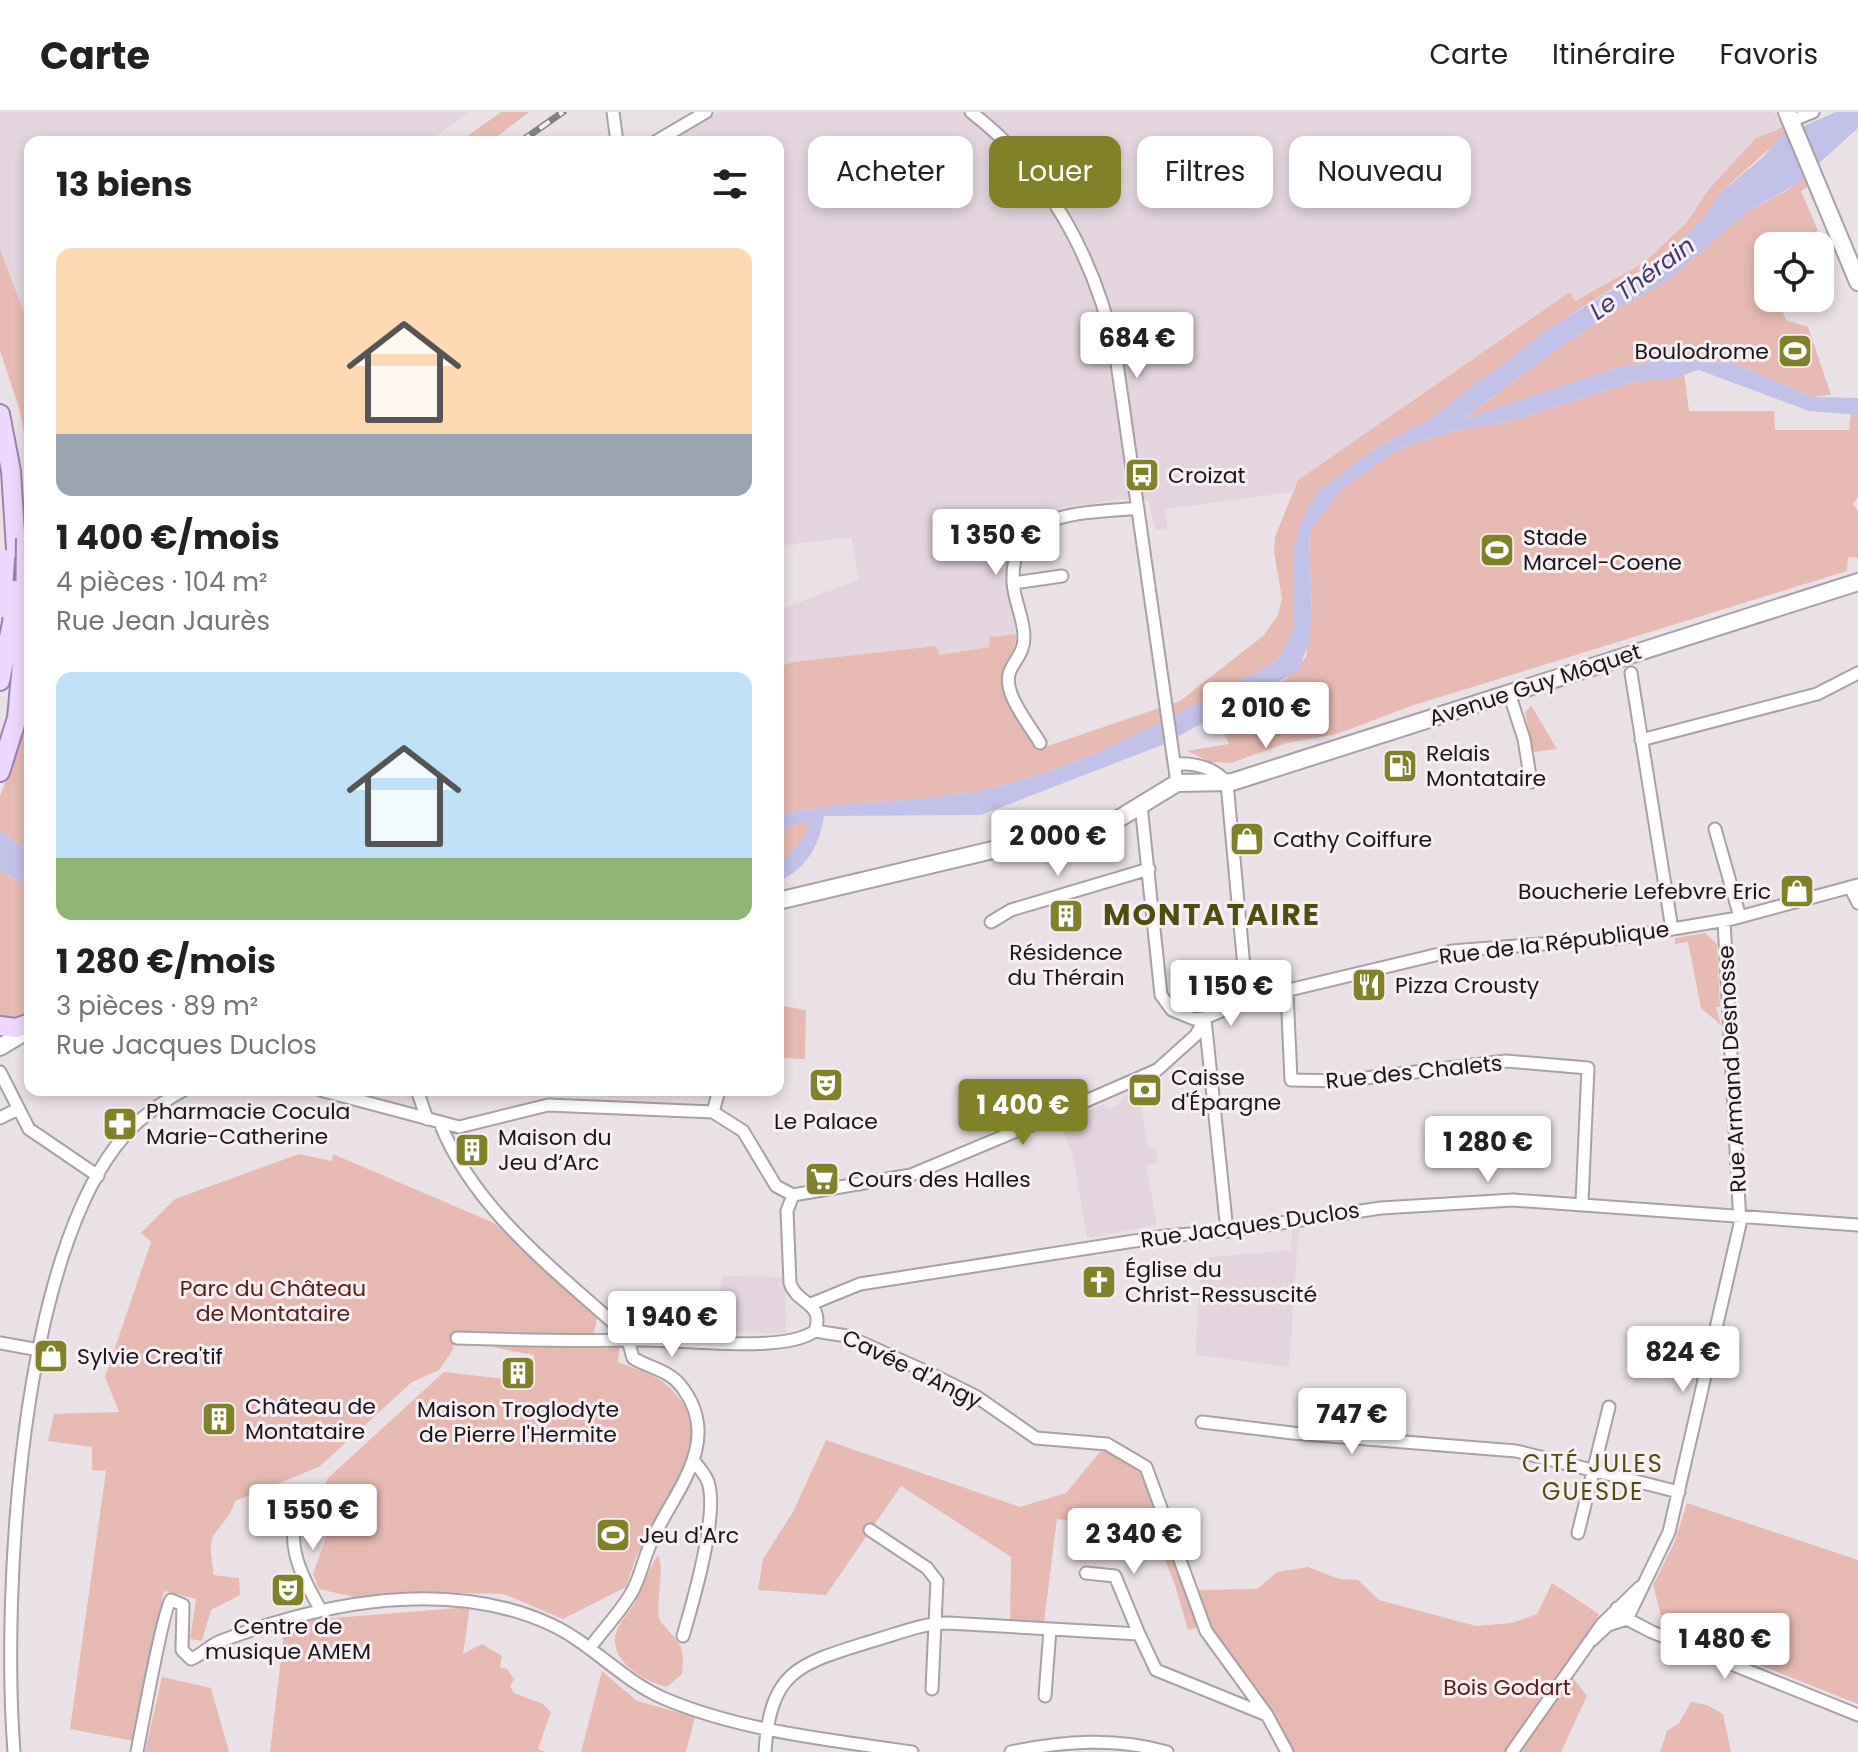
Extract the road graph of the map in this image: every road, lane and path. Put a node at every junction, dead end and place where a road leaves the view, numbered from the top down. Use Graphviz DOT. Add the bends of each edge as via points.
graph roads {
  1 [pos="613,112"];
  2 [pos="706,112"];
  3 [pos="971,112"];
  4 [pos="1813,112"];
  5 [pos="1790,120"];
  6 [pos="616,136"];
  7 [pos="665,136"];
  8 [pos="1858,282"];
  9 [pos="0,414"];
  10 [pos="6,486"];
  11 [pos="1138,508"];
  12 [pos="15,554"];
  13 [pos="1062,576"];
  14 [pos="1013,583"];
  15 [pos="1853,584"];
  16 [pos="12,624"];
  17 [pos="1631,673"];
  18 [pos="1858,673"];
  19 [pos="0,681"];
  20 [pos="1509,693"];
  21 [pos="1641,740"];
  22 [pos="1040,743"];
  23 [pos="1175,764"];
  24 [pos="0,772"];
  25 [pos="1531,782"];
  26 [pos="1177,783"];
  27 [pos="1227,783"];
  28 [pos="1141,805"];
  29 [pos="1715,829"];
  30 [pos="1149,869"];
  31 [pos="1854,886"];
  32 [pos="810,894"];
  33 [pos="784,900"];
  34 [pos="1858,903"];
  35 [pos="784,907"];
  36 [pos="1740,917"];
  37 [pos="1724,921"];
  38 [pos="991,922"];
  39 [pos="1672,929"];
  40 [pos="1287,991"];
  41 [pos="1247,1000"];
  42 [pos="1205,1018"];
  43 [pos="24,1025"];
  44 [pos="0,1026"];
  45 [pos="24,1033"];
  46 [pos="24,1044"];
  47 [pos="0,1047"];
  48 [pos="0,1058"];
  49 [pos="0,1072"];
  50 [pos="176,1096"];
  51 [pos="342,1096"];
  52 [pos="419,1096"];
  53 [pos="717,1096"];
  54 [pos="18,1109"];
  55 [pos="713,1112"];
  56 [pos="0,1118"];
  57 [pos="427,1119"];
  58 [pos="440,1123"];
  59 [pos="98,1176"];
  60 [pos="793,1195"];
  61 [pos="1582,1202"];
  62 [pos="1740,1217"];
  63 [pos="1858,1225"];
  64 [pos="1227,1231"];
  65 [pos="811,1304"];
  66 [pos="815,1331"];
  67 [pos="457,1338"];
  68 [pos="628,1340"];
  69 [pos="0,1343"];
  70 [pos="39,1350"];
  71 [pos="1609,1407"];
  72 [pos="1202,1422"];
  73 [pos="694,1461"];
  74 [pos="1594,1469"];
  75 [pos="1679,1492"];
  76 [pos="303,1494"];
  77 [pos="870,1530"];
  78 [pos="1578,1533"];
  79 [pos="1086,1573"];
  80 [pos="1648,1578"];
  81 [pos="1617,1608"];
  82 [pos="320,1609"];
  83 [pos="1627,1619"];
  84 [pos="936,1624"];
  85 [pos="1050,1629"];
  86 [pos="1139,1634"];
  87 [pos="683,1636"];
  88 [pos="1592,1640"];
  89 [pos="590,1648"];
  90 [pos="932,1689"];
  91 [pos="1045,1696"];
  92 [pos="1267,1715"];
  93 [pos="1858,1715"];
  94 [pos="766,1728"];
  95 [pos="14,1752"];
  96 [pos="137,1752"];
  97 [pos="765,1752"];
  98 [pos="912,1752"];
  99 [pos="1011,1752"];
  100 [pos="1167,1752"];
  101 [pos="1287,1752"];
  102 [pos="1512,1752"];
  1 -- 6 [label="street"];
  2 -- 7 [label="street"];
  3 -- 11 [label="street" via="1035,175 1091,272 1116,356"];
  4 -- 5 [label="street"];
  5 -- 8 [label="main road"];
  9 -- 10 [label="main road"];
  10 -- 12 [label="main road"];
  11 -- 14 [label="street" via="1036,526 1019,547"];
  11 -- 23 [label="street"];
  12 -- 16 [label="main road, bridge"];
  13 -- 14 [label="street"];
  14 -- 22 [label="street" via="1024,641 1009,686"];
  15 -- 20 [label="main road, Avenue Guy Môquet"];
  16 -- 19 [label="main road"];
  16 -- 24 [label="main road" via="17,718"];
  17 -- 21 [label="street"];
  18 -- 21 [label="street" via="1817,694"];
  20 -- 25 [label="street"];
  20 -- 27 [label="main road, Avenue Guy Môquet"];
  21 -- 39 [label="street"];
  23 -- 26 [label="street"];
  23 -- 27 [label="street" via="1210,770"];
  26 -- 27 [label="main road, Avenue Guy Môquet"];
  26 -- 28 [label="main road"];
  27 -- 41 [label="street"];
  28 -- 30 [label="street"];
  28 -- 32 [label="main road" via="1107,823"];
  29 -- 36 [label="street"];
  30 -- 38 [label="street" via="1011,910"];
  30 -- 42 [label="street" via="1162,999 1176,1013"];
  31 -- 34 [label="street"];
  31 -- 36 [label="street, Rue de la République"];
  32 -- 33 [label="main road"];
  32 -- 35 [label="main road"];
  36 -- 37 [label="street, Rue de la République"];
  37 -- 39 [label="street, Rue de la République"];
  37 -- 62 [label="street, Rue Armand Desnosse"];
  39 -- 40 [label="street, Rue de la République" via="1570,945 1459,950"];
  40 -- 41 [label="street, Rue de la République"];
  40 -- 61 [label="street, Rue des Chalets" via="1291,1080 1341,1081 1506,1061 1588,1068"];
  41 -- 42 [label="street, Rue de la République"];
  42 -- 60 [label="street" via="1196,1035 1157,1070 1046,1119 911,1175"];
  42 -- 64 [label="street"];
  43 -- 44 [label="main road"];
  45 -- 47 [label="main road"];
  46 -- 48 [label="main road"];
  49 -- 54 [label="street"];
  50 -- 59 [label="street" via="131,1129"];
  51 -- 57 [label="street"];
  52 -- 57 [label="street"];
  53 -- 55 [label="street"];
  54 -- 56 [label="street"];
  54 -- 59 [label="street" via="33,1132"];
  55 -- 58 [label="street" via="548,1105 464,1127"];
  55 -- 60 [label="street" via="743,1131 776,1186"];
  57 -- 58 [label="street"];
  58 -- 68 [label="street" via="469,1178 535,1252"];
  59 -- 70 [label="street" via="70,1238"];
  60 -- 65 [label="street" via="787,1211 790,1283 797,1296"];
  61 -- 62 [label="street, Rue Jacques Duclos"];
  61 -- 64 [label="street, Rue Jacques Duclos" via="1504,1200 1371,1209"];
  62 -- 63 [label="street, Rue Jacques Duclos"];
  62 -- 75 [label="street, Rue Armand Desnosse"];
  64 -- 65 [label="street, Rue Jacques Duclos" via="860,1284"];
  65 -- 66 [label="street" via="818,1315"];
  66 -- 68 [label="street" via="773,1341"];
  66 -- 92 [label="street, Cavée d'Angy" via="847,1336 927,1372 977,1397 1036,1438 1107,1444 1146,1467 1206,1631"];
  67 -- 68 [label="street"];
  68 -- 73 [label="street" via="633,1358 669,1374 688,1396 697,1421"];
  69 -- 70 [label="street"];
  70 -- 95 [label="street" via="19,1486"];
  71 -- 74 [label="street"];
  72 -- 74 [label="street" via="1506,1450"];
  73 -- 87 [label="street" via="708,1481 710,1497"];
  73 -- 89 [label="street" via="653,1537 632,1592"];
  74 -- 75 [label="street"];
  74 -- 78 [label="street"];
  75 -- 80 [label="street, Rue Armand Desnosse" via="1665,1546"];
  76 -- 82 [label="street" via="293,1520 293,1543"];
  77 -- 84 [label="street" via="934,1576"];
  79 -- 86 [label="street" via="1115,1576"];
  80 -- 81 [label="street"];
  80 -- 83 [label="street, Rue Armand Desnosse"];
  81 -- 83 [label="street"];
  81 -- 88 [label="street"];
  82 -- 89 [label="street" via="439,1599 479,1601 544,1622"];
  82 -- 96 [label="street" via="216,1642 191,1659 182,1650 183,1605 168,1602"];
  83 -- 88 [label="street" via="1611,1623"];
  83 -- 93 [label="street"];
  84 -- 85 [label="street"];
  84 -- 90 [label="street"];
  84 -- 94 [label="street" via="800,1666 777,1692"];
  85 -- 86 [label="street"];
  85 -- 91 [label="street"];
  86 -- 92 [label="street" via="1160,1673"];
  88 -- 102 [label="street"];
  89 -- 94 [label="street" via="656,1695"];
  92 -- 101 [label="street, Cavée d'Angy"];
  94 -- 97 [label="street"];
  94 -- 98 [label="street"];
  99 -- 100 [label="street" via="1092,1741"];
}
